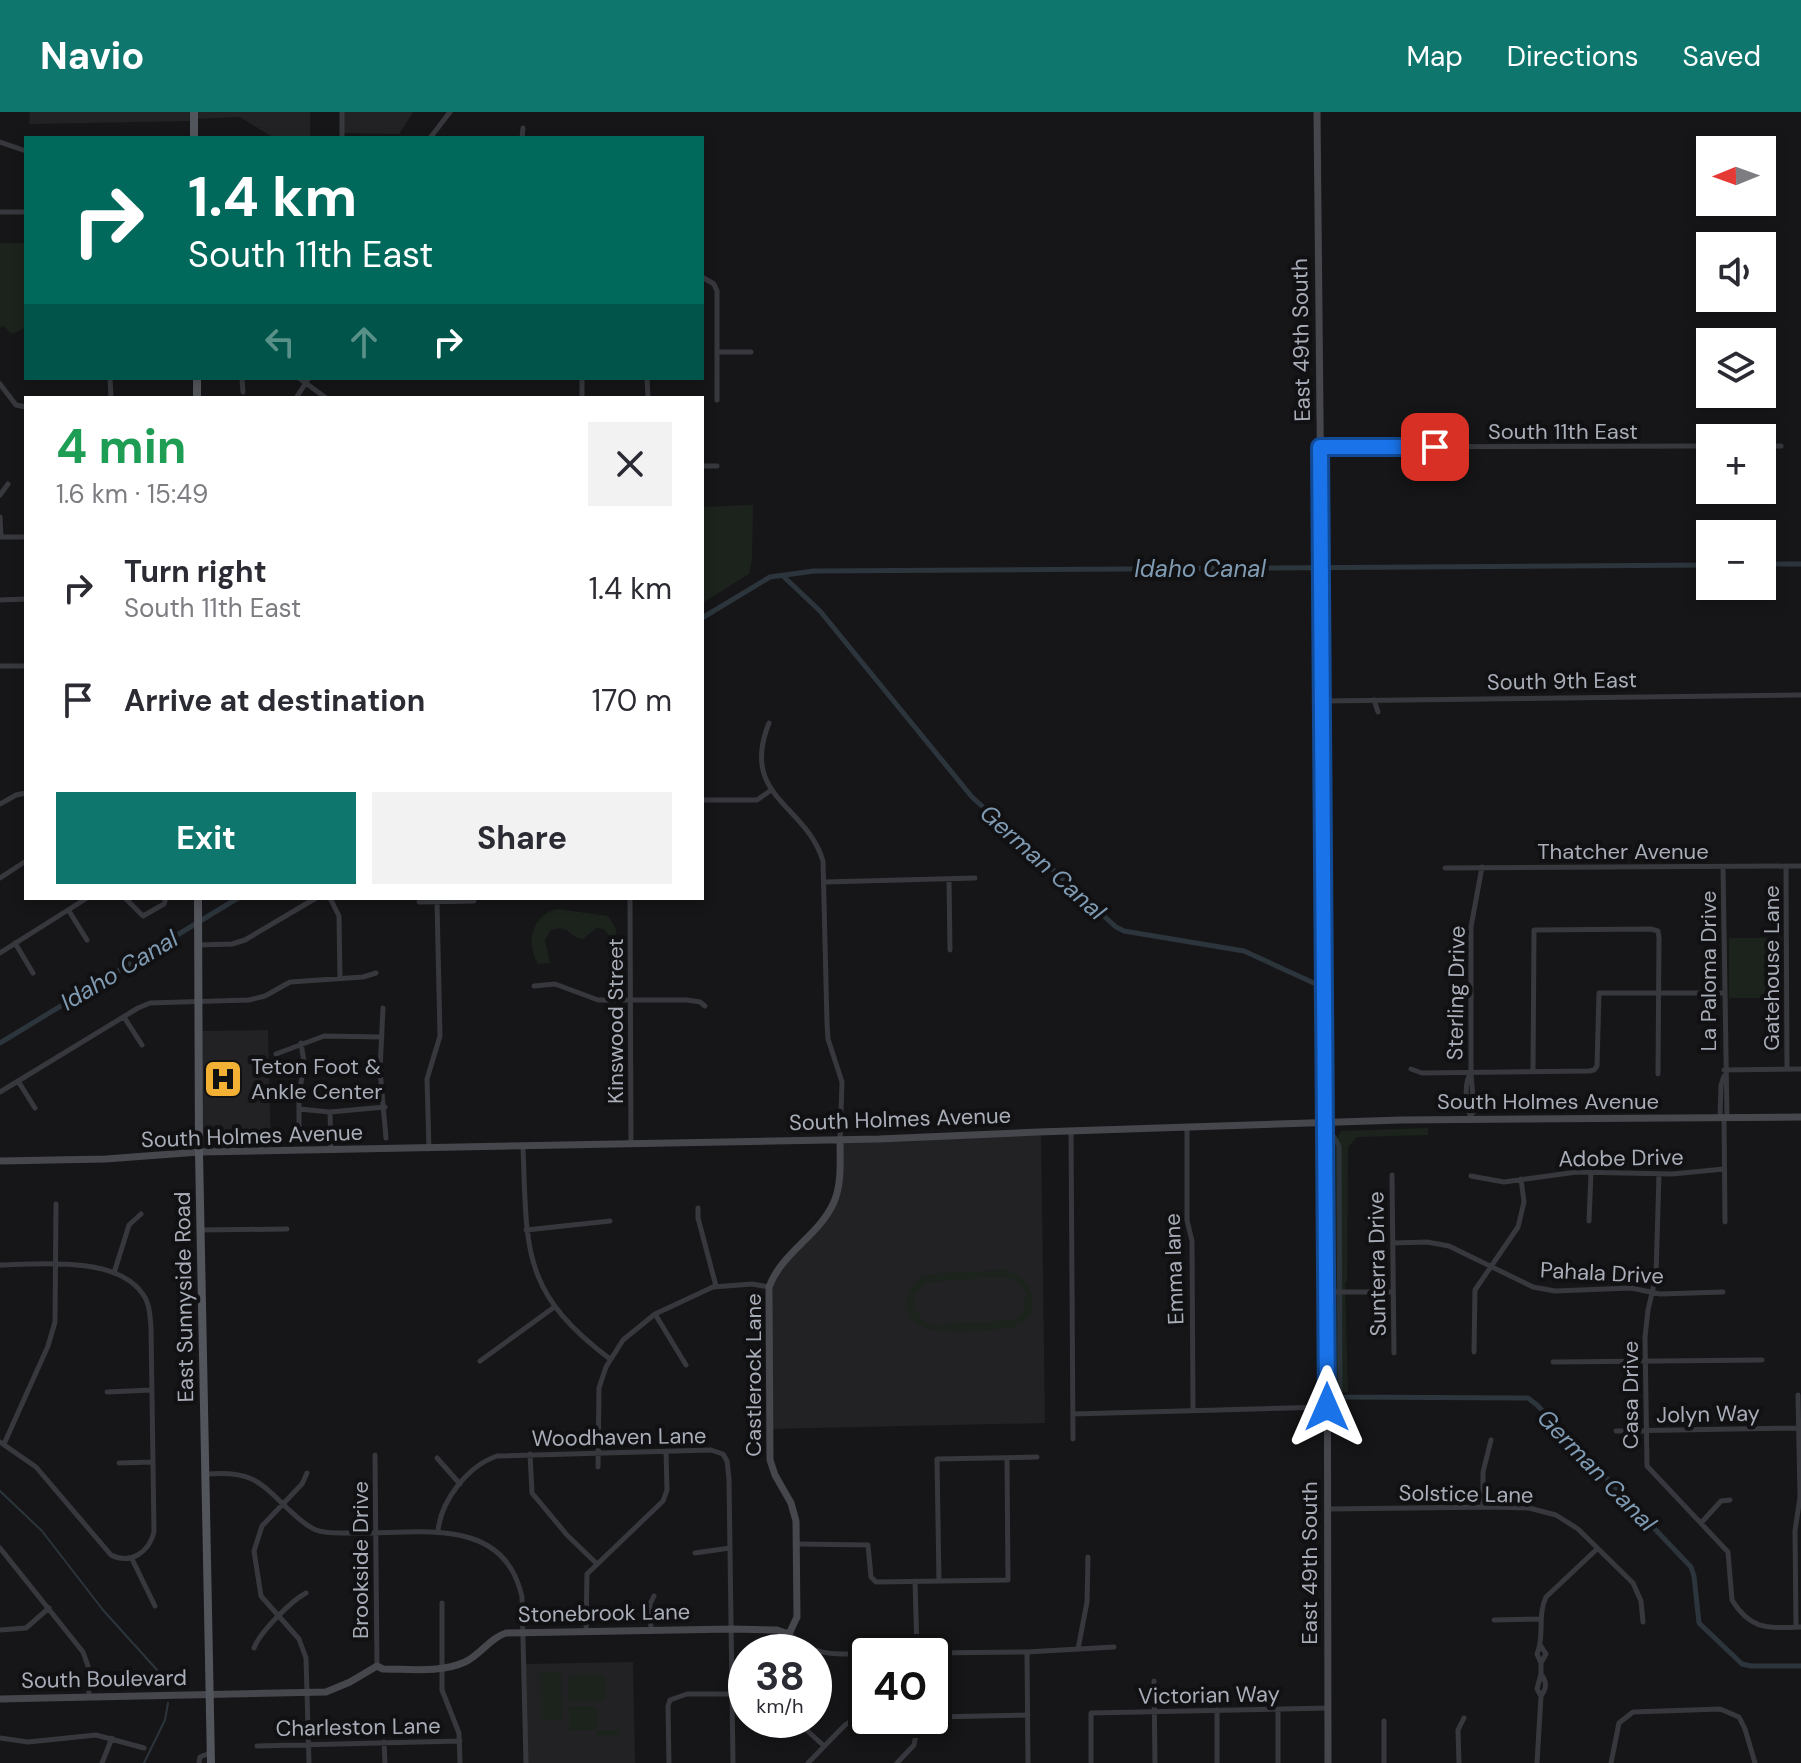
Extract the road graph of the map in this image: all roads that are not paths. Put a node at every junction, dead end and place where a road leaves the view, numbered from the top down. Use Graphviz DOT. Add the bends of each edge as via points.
graph roads {
  1 [pos="194,112"];
  2 [pos="342,112"];
  3 [pos="450,112"];
  4 [pos="1317,112"];
  5 [pos="523,128"];
  6 [pos="194,136"];
  7 [pos="342,136"];
  8 [pos="432,136"];
  9 [pos="522,136"];
  10 [pos="0,142"];
  11 [pos="24,150"];
  12 [pos="0,212"];
  13 [pos="24,212"];
  14 [pos="704,278"];
  15 [pos="718,352"];
  16 [pos="751,352"];
  17 [pos="242,380"];
  18 [pos="307,381"];
  19 [pos="0,384"];
  20 [pos="243,392"];
  21 [pos="324,396"];
  22 [pos="717,400"];
  23 [pos="24,407"];
  24 [pos="1696,446"];
  25 [pos="1776,446"];
  26 [pos="1781,446"];
  27 [pos="1320,447"];
  28 [pos="704,466"];
  29 [pos="717,466"];
  30 [pos="8,484"];
  31 [pos="0,495"];
  32 [pos="0,517"];
  33 [pos="0,537"];
  34 [pos="24,537"];
  35 [pos="24,599"];
  36 [pos="0,600"];
  37 [pos="0,666"];
  38 [pos="24,666"];
  39 [pos="1801,695"];
  40 [pos="1374,700"];
  41 [pos="1323,701"];
  42 [pos="1378,712"];
  43 [pos="769,723"];
  44 [pos="771,791"];
  45 [pos="24,793"];
  46 [pos="704,800"];
  47 [pos="0,804"];
  48 [pos="24,862"];
  49 [pos="1786,866"];
  50 [pos="1801,866"];
  51 [pos="1482,867"];
  52 [pos="1723,867"];
  53 [pos="1445,868"];
  54 [pos="0,878"];
  55 [pos="975,878"];
  56 [pos="949,879"];
  57 [pos="825,882"];
  58 [pos="84,900"];
  59 [pos="127,900"];
  60 [pos="165,900"];
  61 [pos="198,900"];
  62 [pos="313,900"];
  63 [pos="331,900"];
  64 [pos="630,900"];
  65 [pos="474,901"];
  66 [pos="419,902"];
  67 [pos="437,902"];
  68 [pos="69,911"];
  69 [pos="87,940"];
  70 [pos="15,943"];
  71 [pos="199,945"];
  72 [pos="950,950"];
  73 [pos="0,953"];
  74 [pos="33,973"];
  75 [pos="376,973"];
  76 [pos="340,979"];
  77 [pos="534,986"];
  78 [pos="1659,992"];
  79 [pos="1724,993"];
  80 [pos="199,1001"];
  81 [pos="631,1002"];
  82 [pos="705,1006"];
  83 [pos="383,1008"];
  84 [pos="124,1017"];
  85 [pos="382,1037"];
  86 [pos="301,1043"];
  87 [pos="142,1045"];
  88 [pos="276,1054"];
  89 [pos="1411,1069"];
  90 [pos="1787,1069"];
  91 [pos="1801,1069"];
  92 [pos="1471,1072"];
  93 [pos="1533,1072"];
  94 [pos="1724,1072"];
  95 [pos="1658,1074"];
  96 [pos="18,1081"];
  97 [pos="0,1092"];
  98 [pos="385,1107"];
  99 [pos="35,1108"];
  100 [pos="299,1109"];
  101 [pos="330,1112"];
  102 [pos="1471,1117"];
  103 [pos="1801,1117"];
  104 [pos="1724,1118"];
  105 [pos="1327,1123"];
  106 [pos="1187,1127"];
  107 [pos="1071,1131"];
  108 [pos="386,1138"];
  109 [pos="299,1139"];
  110 [pos="840,1140"];
  111 [pos="631,1144"];
  112 [pos="523,1147"];
  113 [pos="429,1149"];
  114 [pos="331,1150"];
  115 [pos="199,1152"];
  116 [pos="0,1161"];
  117 [pos="1724,1169"];
  118 [pos="1591,1172"];
  119 [pos="1659,1174"];
  120 [pos="1392,1175"];
  121 [pos="1471,1176"];
  122 [pos="1521,1179"];
  123 [pos="56,1204"];
  124 [pos="698,1208"];
  125 [pos="141,1214"];
  126 [pos="610,1221"];
  127 [pos="1589,1221"];
  128 [pos="1725,1222"];
  129 [pos="287,1229"];
  130 [pos="201,1230"];
  131 [pos="526,1230"];
  132 [pos="1393,1243"];
  133 [pos="57,1264"];
  134 [pos="0,1265"];
  135 [pos="1489,1266"];
  136 [pos="114,1273"];
  137 [pos="716,1286"];
  138 [pos="769,1287"];
  139 [pos="1335,1292"];
  140 [pos="1393,1292"];
  141 [pos="1652,1292"];
  142 [pos="1723,1292"];
  143 [pos="554,1307"];
  144 [pos="655,1314"];
  145 [pos="1474,1352"];
  146 [pos="1394,1353"];
  147 [pos="610,1359"];
  148 [pos="1762,1360"];
  149 [pos="480,1361"];
  150 [pos="1645,1361"];
  151 [pos="1553,1362"];
  152 [pos="686,1365"];
  153 [pos="152,1390"];
  154 [pos="107,1392"];
  155 [pos="1798,1395"];
  156 [pos="1327,1407"];
  157 [pos="1193,1410"];
  158 [pos="1073,1414"];
  159 [pos="1799,1428"];
  160 [pos="1616,1431"];
  161 [pos="1646,1431"];
  162 [pos="1073,1439"];
  163 [pos="1491,1440"];
  164 [pos="2,1443"];
  165 [pos="666,1451"];
  166 [pos="598,1452"];
  167 [pos="530,1454"];
  168 [pos="375,1455"];
  169 [pos="1037,1457"];
  170 [pos="437,1458"];
  171 [pos="1007,1458"];
  172 [pos="153,1462"];
  173 [pos="119,1463"];
  174 [pos="598,1467"];
  175 [pos="307,1473"];
  176 [pos="207,1474"];
  177 [pos="460,1484"];
  178 [pos="1800,1493"];
  179 [pos="1730,1500"];
  180 [pos="283,1504"];
  181 [pos="1483,1507"];
  182 [pos="1327,1509"];
  183 [pos="1701,1523"];
  184 [pos="438,1531"];
  185 [pos="376,1534"];
  186 [pos="797,1544"];
  187 [pos="0,1548"];
  188 [pos="730,1548"];
  189 [pos="1597,1548"];
  190 [pos="695,1553"];
  191 [pos="1088,1557"];
  192 [pos="130,1559"];
  193 [pos="596,1563"];
  194 [pos="1798,1566"];
  195 [pos="915,1581"];
  196 [pos="939,1581"];
  197 [pos="306,1593"];
  198 [pos="654,1596"];
  199 [pos="442,1603"];
  200 [pos="155,1606"];
  201 [pos="49,1608"];
  202 [pos="278,1617"];
  203 [pos="1540,1619"];
  204 [pos="1494,1620"];
  205 [pos="1643,1622"];
  206 [pos="1798,1627"];
  207 [pos="732,1629"];
  208 [pos="0,1630"];
  209 [pos="651,1630"];
  210 [pos="586,1631"];
  211 [pos="524,1632"];
  212 [pos="732,1634"];
  213 [pos="789,1634"];
  214 [pos="916,1634"];
  215 [pos="1114,1647"];
  216 [pos="254,1648"];
  217 [pos="1078,1649"];
  218 [pos="1027,1652"];
  219 [pos="952,1653"];
  220 [pos="377,1666"];
  221 [pos="442,1667"];
  222 [pos="1154,1681"];
  223 [pos="308,1693"];
  224 [pos="728,1694"];
  225 [pos="210,1695"];
  226 [pos="89,1696"];
  227 [pos="0,1699"];
  228 [pos="1328,1708"];
  229 [pos="1217,1710"];
  230 [pos="1278,1710"];
  231 [pos="1155,1712"];
  232 [pos="1028,1715"];
  233 [pos="952,1717"];
  234 [pos="1464,1718"];
  235 [pos="1384,1721"];
  236 [pos="848,1723"];
  237 [pos="0,1738"];
  238 [pos="112,1738"];
  239 [pos="733,1738"];
  240 [pos="815,1738"];
  241 [pos="915,1738"];
  242 [pos="460,1741"];
  243 [pos="384,1742"];
  244 [pos="308,1744"];
  245 [pos="257,1746"];
  246 [pos="824,1746"];
  247 [pos="144,1748"];
  248 [pos="211,1758"];
  249 [pos="102,1763"];
  250 [pos="199,1763"];
  251 [pos="309,1763"];
  252 [pos="385,1763"];
  253 [pos="460,1763"];
  254 [pos="526,1763"];
  255 [pos="669,1763"];
  256 [pos="733,1763"];
  257 [pos="808,1763"];
  258 [pos="897,1763"];
  259 [pos="1028,1763"];
  260 [pos="1091,1763"];
  261 [pos="1155,1763"];
  262 [pos="1217,1763"];
  263 [pos="1278,1763"];
  264 [pos="1328,1763"];
  265 [pos="1384,1763"];
  266 [pos="1459,1763"];
  267 [pos="1537,1763"];
  268 [pos="1611,1763"];
  269 [pos="1755,1763"];
  1 -- 6 [label="main road"];
  2 -- 7 [label="street"];
  3 -- 8 [label="street"];
  4 -- 27 [label="street, East 49th South"];
  5 -- 9 [label="street"];
  10 -- 11 [label="street"];
  12 -- 13 [label="street"];
  14 -- 15 [label="street" via="717,291"];
  15 -- 16 [label="street"];
  15 -- 22 [label="street"];
  17 -- 20 [label="street"];
  18 -- 21 [label="street"];
  19 -- 23 [label="street" via="16,405"];
  24 -- 27 [label="street, South 11th East"];
  25 -- 26 [label="street"];
  27 -- 41 [label="street, East 49th South"];
  28 -- 29 [label="street"];
  30 -- 31 [label="street"];
  32 -- 33 [label="street"];
  33 -- 34 [label="street"];
  35 -- 36 [label="street"];
  37 -- 38 [label="street"];
  39 -- 40 [label="street, South 9th East"];
  40 -- 41 [label="street, South 9th East"];
  40 -- 42 [label="street"];
  41 -- 105 [label="street, East 49th South"];
  43 -- 44 [label="street, Castlerock Lane" via="762,762"];
  44 -- 46 [label="street" via="757,800"];
  44 -- 57 [label="street, Castlerock Lane" via="815,839"];
  45 -- 47 [label="street"];
  48 -- 54 [label="street"];
  49 -- 50 [label="street, Thatcher Avenue"];
  49 -- 52 [label="street, Thatcher Avenue"];
  49 -- 90 [label="street, Gatehouse Lane"];
  51 -- 52 [label="street, Thatcher Avenue"];
  51 -- 53 [label="street, Thatcher Avenue"];
  51 -- 92 [label="street, Sterling Drive" via="1471,927"];
  52 -- 79 [label="street, La Paloma Drive"];
  55 -- 56 [label="street"];
  56 -- 57 [label="street"];
  56 -- 72 [label="street"];
  57 -- 110 [label="street, Castlerock Lane" via="827,1023 842,1082"];
  58 -- 68 [label="street"];
  59 -- 60 [label="street" via="143,916"];
  61 -- 71 [label="main road, East Sunnyside Road"];
  62 -- 71 [label="street" via="245,940"];
  63 -- 76 [label="street" via="339,916"];
  64 -- 81 [label="street, Kinswood Street"];
  65 -- 67 [label="street"];
  66 -- 67 [label="street"];
  67 -- 113 [label="street" via="440,1036 427,1079"];
  68 -- 69 [label="street"];
  68 -- 70 [label="street"];
  70 -- 73 [label="street"];
  70 -- 74 [label="street"];
  71 -- 80 [label="main road, East Sunnyside Road"];
  75 -- 76 [label="street"];
  76 -- 80 [label="street" via="290,982 249,1000"];
  77 -- 81 [label="street" via="555,984 589,998"];
  78 -- 79 [label="street"];
  78 -- 93 [label="street" via="1599,993 1594,1070"];
  78 -- 93 [label="street" via="1658,931 1534,930"];
  78 -- 95 [label="street"];
  79 -- 94 [label="street, La Paloma Drive"];
  80 -- 84 [label="street" via="150,1003"];
  80 -- 115 [label="main road, East Sunnyside Road"];
  81 -- 82 [label="street" via="687,1000"];
  81 -- 111 [label="street, Kinswood Street"];
  83 -- 85 [label="street"];
  84 -- 87 [label="street"];
  84 -- 96 [label="street"];
  85 -- 86 [label="street" via="335,1035"];
  85 -- 98 [label="street"];
  86 -- 88 [label="street"];
  86 -- 100 [label="street"];
  89 -- 92 [label="street"];
  90 -- 91 [label="street"];
  90 -- 94 [label="street"];
  92 -- 93 [label="street"];
  92 -- 102 [label="street, Sterling Drive"];
  94 -- 104 [label="street, La Paloma Drive"];
  96 -- 97 [label="street"];
  96 -- 99 [label="street"];
  98 -- 101 [label="street"];
  98 -- 108 [label="street"];
  100 -- 101 [label="street"];
  100 -- 109 [label="street"];
  101 -- 114 [label="street"];
  102 -- 104 [label="street, South Holmes Avenue"];
  102 -- 105 [label="street, South Holmes Avenue"];
  103 -- 104 [label="street, South Holmes Avenue"];
  104 -- 117 [label="street, La Paloma Drive"];
  105 -- 106 [label="street, South Holmes Avenue"];
  105 -- 139 [label="street, East 49th South"];
  106 -- 107 [label="street, South Holmes Avenue"];
  106 -- 157 [label="street, Emma lane"];
  107 -- 110 [label="street, South Holmes Avenue"];
  107 -- 158 [label="street"];
  110 -- 111 [label="street, South Holmes Avenue"];
  110 -- 138 [label="street, Castlerock Lane" via="840,1179 833,1204 781,1264"];
  111 -- 112 [label="street, South Holmes Avenue"];
  112 -- 113 [label="street, South Holmes Avenue"];
  112 -- 131 [label="street"];
  113 -- 114 [label="street, South Holmes Avenue"];
  114 -- 115 [label="street, South Holmes Avenue"];
  115 -- 116 [label="street, South Holmes Avenue"];
  115 -- 130 [label="main road, East Sunnyside Road"];
  117 -- 119 [label="street, Adobe Drive"];
  117 -- 128 [label="street, La Paloma Drive"];
  118 -- 119 [label="street, Adobe Drive"];
  118 -- 122 [label="street, Adobe Drive"];
  118 -- 127 [label="street"];
  119 -- 141 [label="street, Casa Drive"];
  120 -- 132 [label="street, Sunterra Drive"];
  121 -- 122 [label="street, Adobe Drive" via="1504,1182"];
  122 -- 135 [label="street" via="1524,1202 1518,1227"];
  123 -- 133 [label="street"];
  124 -- 137 [label="street"];
  125 -- 136 [label="street" via="129,1225"];
  126 -- 131 [label="street"];
  129 -- 130 [label="street"];
  130 -- 176 [label="main road, East Sunnyside Road"];
  131 -- 143 [label="street" via="533,1264"];
  132 -- 135 [label="street, Pahala Drive" via="1441,1243"];
  132 -- 140 [label="street, Sunterra Drive"];
  133 -- 134 [label="street"];
  133 -- 136 [label="street"];
  133 -- 164 [label="street" via="53,1333"];
  135 -- 141 [label="street, Pahala Drive" via="1547,1290"];
  135 -- 145 [label="street" via="1475,1290"];
  136 -- 153 [label="street" via="133,1283 148,1304"];
  137 -- 138 [label="street"];
  137 -- 144 [label="street"];
  138 -- 186 [label="street, Castlerock Lane" via="770,1460 795,1512"];
  139 -- 140 [label="street"];
  139 -- 156 [label="street, East 49th South"];
  140 -- 146 [label="street, Sunterra Drive"];
  141 -- 142 [label="street, Pahala Drive"];
  141 -- 150 [label="street, Casa Drive"];
  143 -- 147 [label="street"];
  143 -- 149 [label="street"];
  144 -- 147 [label="street" via="623,1340"];
  144 -- 152 [label="street"];
  147 -- 166 [label="street" via="597,1399"];
  148 -- 150 [label="street"];
  150 -- 151 [label="street"];
  150 -- 161 [label="street, Casa Drive"];
  153 -- 154 [label="street"];
  153 -- 172 [label="street"];
  155 -- 159 [label="street"];
  156 -- 157 [label="street"];
  156 -- 182 [label="street, East 49th South"];
  157 -- 158 [label="street"];
  158 -- 162 [label="street"];
  159 -- 161 [label="street, Jolyn Way"];
  159 -- 178 [label="street"];
  160 -- 161 [label="street, Jolyn Way"];
  161 -- 183 [label="street, Casa Drive" via="1647,1466"];
  163 -- 181 [label="street" via="1483,1472"];
  164 -- 192 [label="street" via="36,1467 111,1555"];
  165 -- 166 [label="street, Woodhaven Lane"];
  165 -- 188 [label="street, Woodhaven Lane" via="723,1454 729,1479"];
  165 -- 193 [label="street" via="666,1496"];
  166 -- 167 [label="street, Woodhaven Lane"];
  166 -- 174 [label="street"];
  167 -- 177 [label="street, Woodhaven Lane" via="492,1457"];
  167 -- 193 [label="street" via="532,1493"];
  168 -- 185 [label="street, Brookside Drive"];
  169 -- 171 [label="street"];
  170 -- 177 [label="street"];
  171 -- 196 [label="street" via="1008,1580"];
  171 -- 196 [label="street" via="937,1459"];
  172 -- 173 [label="street"];
  172 -- 192 [label="street" via="153,1537"];
  175 -- 180 [label="street"];
  176 -- 180 [label="street" via="250,1477"];
  176 -- 225 [label="main road, East Sunnyside Road"];
  177 -- 184 [label="street, Woodhaven Lane" via="443,1507"];
  178 -- 194 [label="street"];
  179 -- 183 [label="street" via="1721,1501"];
  180 -- 185 [label="street" via="320,1531"];
  180 -- 202 [label="street" via="262,1526 254,1546 259,1588"];
  181 -- 182 [label="street, Solstice Lane"];
  181 -- 189 [label="street, Solstice Lane" via="1529,1508 1556,1515"];
  182 -- 228 [label="street, East 49th South"];
  183 -- 206 [label="street, Casa Drive" via="1728,1552 1736,1607 1764,1628"];
  184 -- 185 [label="street"];
  184 -- 211 [label="street" via="481,1542 509,1565 519,1587"];
  185 -- 220 [label="street, Brookside Drive"];
  186 -- 195 [label="street" via="868,1545 872,1581"];
  186 -- 213 [label="street, Castlerock Lane" via="797,1617"];
  187 -- 201 [label="street"];
  188 -- 190 [label="street"];
  188 -- 207 [label="street, Woodhaven Lane"];
  189 -- 203 [label="street" via="1546,1597"];
  189 -- 205 [label="street, Solstice Lane" via="1633,1583"];
  191 -- 217 [label="street"];
  192 -- 200 [label="street"];
  193 -- 210 [label="street" via="586,1579"];
  194 -- 206 [label="street"];
  195 -- 196 [label="street"];
  195 -- 214 [label="street"];
  197 -- 202 [label="street"];
  198 -- 209 [label="street"];
  199 -- 221 [label="street"];
  201 -- 208 [label="street" via="26,1628"];
  201 -- 226 [label="street" via="86,1658"];
  202 -- 216 [label="street"];
  202 -- 223 [label="street" via="303,1647"];
  203 -- 204 [label="street"];
  203 -- 267 [label="street"];
  207 -- 209 [label="street, Stonebrook Lane"];
  207 -- 212 [label="street, Woodhaven Lane"];
  207 -- 213 [label="street, Stonebrook Lane"];
  209 -- 210 [label="street, Stonebrook Lane"];
  210 -- 211 [label="street, Stonebrook Lane"];
  211 -- 221 [label="street, Stonebrook Lane" via="502,1634 466,1662"];
  211 -- 254 [label="street"];
  215 -- 217 [label="street"];
  217 -- 218 [label="street"];
  218 -- 219 [label="street"];
  218 -- 232 [label="street"];
  220 -- 221 [label="street, Stonebrook Lane"];
  220 -- 223 [label="street" via="336,1689"];
  221 -- 242 [label="street" via="444,1698"];
  222 -- 231 [label="street"];
  223 -- 225 [label="street"];
  223 -- 244 [label="street"];
  224 -- 255 [label="street" via="687,1694 670,1700"];
  225 -- 226 [label="street, South Boulevard"];
  225 -- 248 [label="main road, East Sunnyside Road"];
  226 -- 227 [label="street, South Boulevard"];
  228 -- 230 [label="street, Victorian Way"];
  228 -- 264 [label="street, East 49th South"];
  229 -- 230 [label="street, Victorian Way"];
  229 -- 231 [label="street, Victorian Way"];
  229 -- 262 [label="street"];
  230 -- 263 [label="street"];
  231 -- 260 [label="street, Victorian Way" via="1091,1713"];
  231 -- 261 [label="street"];
  232 -- 233 [label="street"];
  232 -- 259 [label="street"];
  234 -- 266 [label="street" via="1458,1730"];
  235 -- 265 [label="street"];
  236 -- 246 [label="street"];
  237 -- 238 [label="street"];
  238 -- 247 [label="street"];
  238 -- 249 [label="street"];
  239 -- 256 [label="street, Woodhaven Lane"];
  240 -- 246 [label="street"];
  241 -- 258 [label="street"];
  242 -- 243 [label="street, Charleston Lane"];
  242 -- 253 [label="street"];
  243 -- 244 [label="street, Charleston Lane"];
  243 -- 252 [label="street"];
  244 -- 245 [label="street, Charleston Lane"];
  244 -- 251 [label="street"];
  246 -- 257 [label="street"];
  248 -- 250 [label="street" via="200,1757"];
  268 -- 269 [label="street" via="1619,1723 1633,1712 1720,1709 1739,1717"];
}
